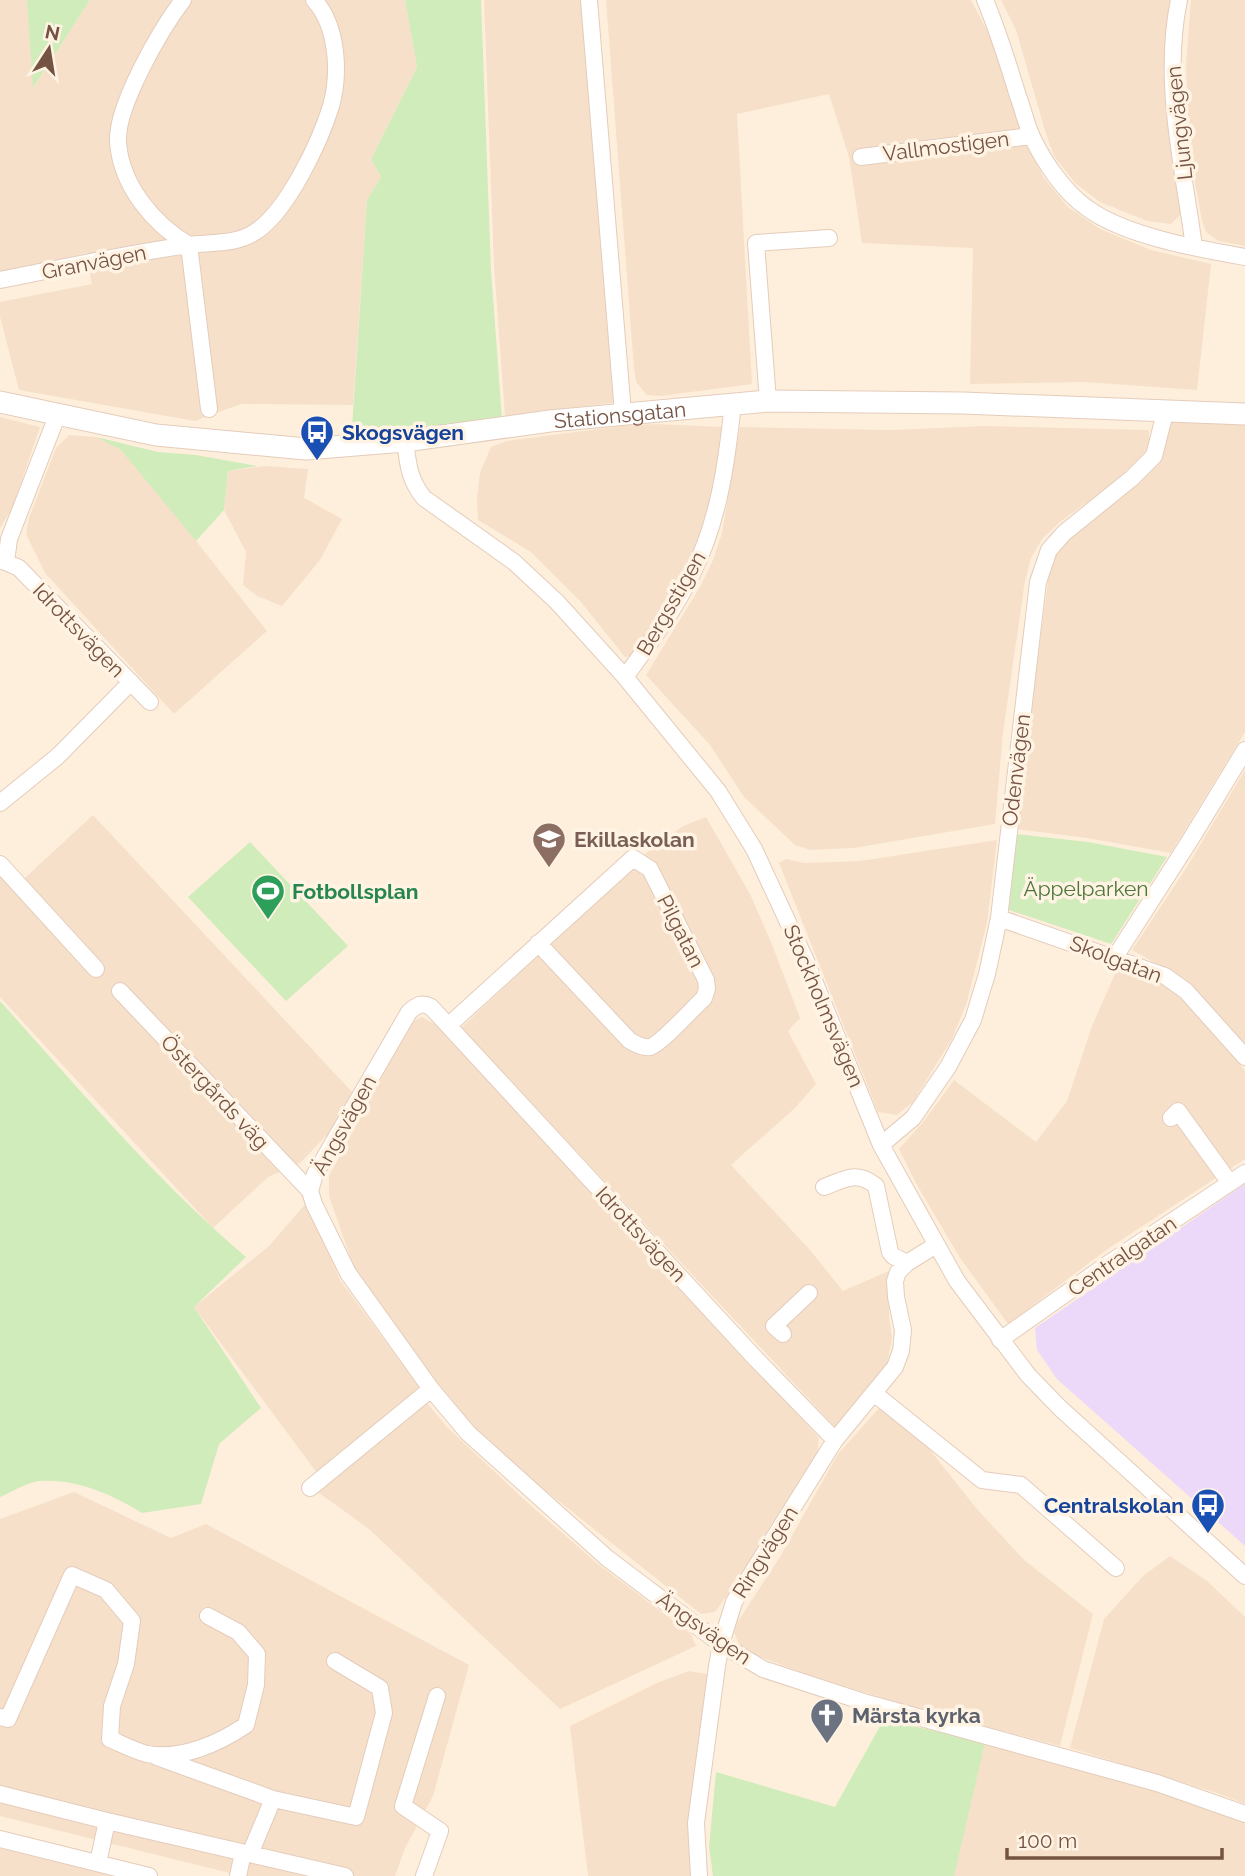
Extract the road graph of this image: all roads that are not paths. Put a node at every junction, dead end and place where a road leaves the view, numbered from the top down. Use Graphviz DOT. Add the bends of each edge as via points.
graph roads {
  1 [pos="183,0"];
  2 [pos="314,0"];
  3 [pos="589,0"];
  4 [pos="985,0"];
  5 [pos="1179,0"];
  6 [pos="1031,136"];
  7 [pos="861,156"];
  8 [pos="829,238"];
  9 [pos="188,245"];
  10 [pos="1194,247"];
  11 [pos="1245,257"];
  12 [pos="0,281"];
  13 [pos="768,401"];
  14 [pos="0,402"];
  15 [pos="733,403"];
  16 [pos="209,409"];
  17 [pos="1166,410"];
  18 [pos="623,414"];
  19 [pos="1245,414"];
  20 [pos="57,416"];
  21 [pos="405,441"];
  22 [pos="3,562"];
  23 [pos="625,677"];
  24 [pos="131,682"];
  25 [pos="150,702"];
  26 [pos="1245,750"];
  27 [pos="0,803"];
  28 [pos="0,864"];
  29 [pos="999,918"];
  30 [pos="538,943"];
  31 [pos="1115,957"];
  32 [pos="96,969"];
  33 [pos="120,991"];
  34 [pos="449,1025"];
  35 [pos="1243,1051"];
  36 [pos="1171,1118"];
  37 [pos="881,1145"];
  38 [pos="1245,1173"];
  39 [pos="1230,1183"];
  40 [pos="824,1187"];
  41 [pos="310,1191"];
  42 [pos="936,1245"];
  43 [pos="908,1263"];
  44 [pos="809,1293"];
  45 [pos="783,1334"];
  46 [pos="1000,1340"];
  47 [pos="431,1388"];
  48 [pos="875,1394"];
  49 [pos="835,1440"];
  50 [pos="310,1488"];
  51 [pos="1116,1568"];
  52 [pos="1245,1576"];
  53 [pos="208,1616"];
  54 [pos="721,1644"];
  55 [pos="335,1661"];
  56 [pos="437,1696"];
  57 [pos="0,1717"];
  58 [pos="147,1754"];
  59 [pos="0,1794"];
  60 [pos="273,1799"];
  61 [pos="1245,1814"];
  62 [pos="107,1821"];
  63 [pos="0,1839"];
  64 [pos="247,1853"];
  65 [pos="98,1863"];
  66 [pos="149,1876"];
  67 [pos="237,1876"];
  68 [pos="345,1876"];
  69 [pos="424,1876"];
  70 [pos="699,1876"];
  1 -- 9 [label="street" via="133,85 118,140 130,183 149,213"];
  2 -- 9 [label="street, Granvägen" via="333,43 336,71 322,134 299,178 266,224 242,238"];
  3 -- 18 [label="street"];
  4 -- 6 [label="street"];
  5 -- 10 [label="street, Ljungvägen" via="1171,65"];
  6 -- 7 [label="street, Vallmostigen"];
  6 -- 10 [label="street" via="1052,170 1087,209 1140,233"];
  8 -- 13 [label="street" via="756,243"];
  9 -- 12 [label="street, Granvägen"];
  9 -- 16 [label="street"];
  10 -- 11 [label="street"];
  13 -- 15 [label="street, Stationsgatan"];
  13 -- 17 [label="street, Stationsgatan"];
  14 -- 20 [label="street, Stationsgatan"];
  15 -- 18 [label="street, Stationsgatan"];
  15 -- 23 [label="street, Bergsstigen" via="724,475 708,538 658,632"];
  17 -- 19 [label="street, Stationsgatan"];
  17 -- 29 [label="street, Odenvägen" via="1154,456 1049,550 1038,582"];
  18 -- 21 [label="street, Stationsgatan"];
  20 -- 21 [label="street, Stationsgatan" via="156,436 235,444 306,449"];
  20 -- 22 [label="street"];
  21 -- 23 [label="street, Stockholmsvägen" via="409,473 424,498 536,581"];
  22 -- 24 [label="street, Idrottsvägen" via="19,568"];
  23 -- 37 [label="street, Stockholmsvägen" via="718,791 754,849 806,961"];
  24 -- 25 [label="street, Idrottsvägen"];
  24 -- 27 [label="street" via="58,756"];
  26 -- 31 [label="street"];
  28 -- 32 [label="street"];
  29 -- 31 [label="street, Skolgatan"];
  29 -- 37 [label="street, Odenvägen" via="973,1020 913,1118"];
  30 -- 30 [label="street, Pilgatan" via="633,858 650,869 708,989 660,1041 650,1047 638,1046"];
  30 -- 34 [label="street, Pilgatan"];
  31 -- 35 [label="street, Skolgatan" via="1165,976 1186,991"];
  33 -- 41 [label="street, Östergårds väg"];
  34 -- 41 [label="street, Ängsvägen" via="425,1004 409,1012 315,1174"];
  34 -- 49 [label="street, Idrottsvägen"];
  36 -- 39 [label="street" via="1178,1111"];
  37 -- 42 [label="street, Stockholmsvägen"];
  38 -- 39 [label="street, Centralgatan"];
  39 -- 46 [label="street, Centralgatan"];
  40 -- 43 [label="street" via="863,1176 876,1186 890,1252"];
  41 -- 47 [label="street, Ängsvägen" via="348,1273"];
  42 -- 43 [label="street"];
  42 -- 46 [label="street, Stockholmsvägen"];
  43 -- 48 [label="street, Ringvägen" via="895,1281 903,1330 901,1351"];
  44 -- 45 [label="street" via="774,1326"];
  46 -- 52 [label="street, Stockholmsvägen" via="1060,1408"];
  47 -- 50 [label="street"];
  47 -- 54 [label="street, Ängsvägen" via="468,1433 519,1481 607,1558"];
  48 -- 49 [label="street, Ringvägen"];
  48 -- 51 [label="street" via="982,1480 1021,1485"];
  49 -- 54 [label="street, Ringvägen" via="734,1602"];
  53 -- 58 [label="street" via="238,1632 257,1654 256,1685 246,1725 222,1741 182,1753"];
  54 -- 61 [label="street, Ängsvägen" via="763,1669 867,1703 1157,1783"];
  54 -- 70 [label="street, Ringvägen" via="696,1823"];
  55 -- 60 [label="street" via="380,1688 384,1713 356,1817"];
  56 -- 69 [label="street" via="403,1806 440,1831"];
  57 -- 58 [label="street" via="8,1719 72,1576 106,1590 132,1621 126,1664 112,1706 110,1739"];
  58 -- 60 [label="street"];
  59 -- 62 [label="street"];
  60 -- 64 [label="street"];
  62 -- 64 [label="street"];
  62 -- 65 [label="street"];
  63 -- 65 [label="street"];
  64 -- 67 [label="street"];
  64 -- 68 [label="street"];
  65 -- 66 [label="street"];
}
